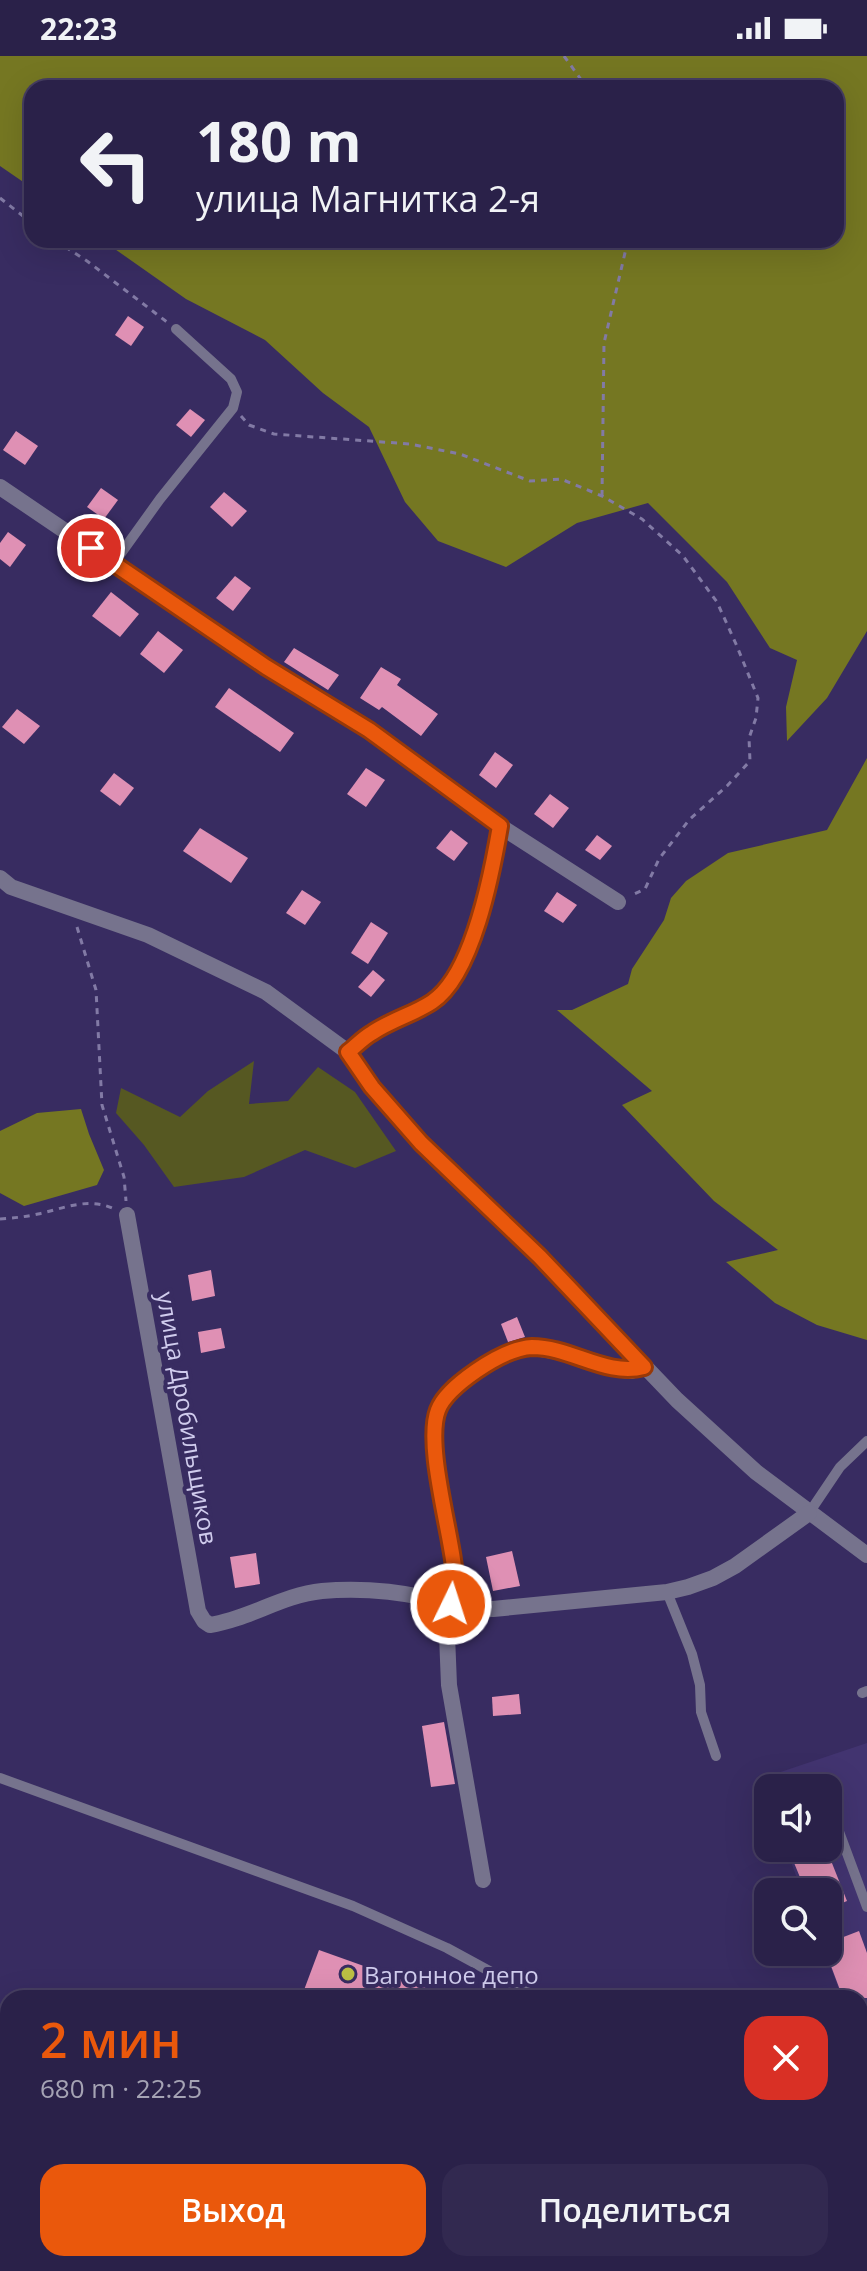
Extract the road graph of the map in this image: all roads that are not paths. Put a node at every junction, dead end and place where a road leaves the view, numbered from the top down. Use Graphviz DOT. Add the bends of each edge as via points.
graph roads {
  1 [pos="176,329"];
  2 [pos="0,487"];
  3 [pos="114,563"];
  4 [pos="500,826"];
  5 [pos="0,878"];
  6 [pos="618,902"];
  7 [pos="348,1052"];
  8 [pos="127,1215"];
  9 [pos="644,1367"];
  10 [pos="867,1441"];
  11 [pos="809,1513"];
  12 [pos="867,1555"];
  13 [pos="667,1592"];
  14 [pos="451,1604"];
  15 [pos="716,1756"];
  16 [pos="0,1778"];
  17 [pos="842,1840"];
  18 [pos="483,1880"];
  19 [pos="867,1907"];
  20 [pos="524,1990"];
  1 -- 3 [label="lane" via="231,379 237,392 233,408"];
  2 -- 3 [label="street"];
  3 -- 4 [label="street" via="369,730"];
  4 -- 6 [label="street"];
  4 -- 7 [label="street" via="479,917 451,984 434,1001 372,1033"];
  5 -- 7 [label="street" via="11,887 148,935 266,992"];
  7 -- 9 [label="street" via="421,1143"];
  8 -- 14 [label="street, улица Дробильщиков" via="198,1611 204,1621 226,1623 324,1591 394,1593"];
  9 -- 11 [label="street" via="737,1455"];
  9 -- 14 [label="street" via="622,1370 530,1347 490,1361 453,1390 438,1409 435,1428 455,1572"];
  10 -- 11 [label="lane" via="840,1467"];
  11 -- 12 [label="street"];
  11 -- 13 [label="street" via="713,1578"];
  13 -- 14 [label="street" via="493,1609"];
  13 -- 15 [label="lane" via="692,1654 701,1712"];
  14 -- 18 [label="street" via="449,1685"];
  16 -- 20 [label="lane" via="353,1906"];
  17 -- 19 [label="lane"];
}
